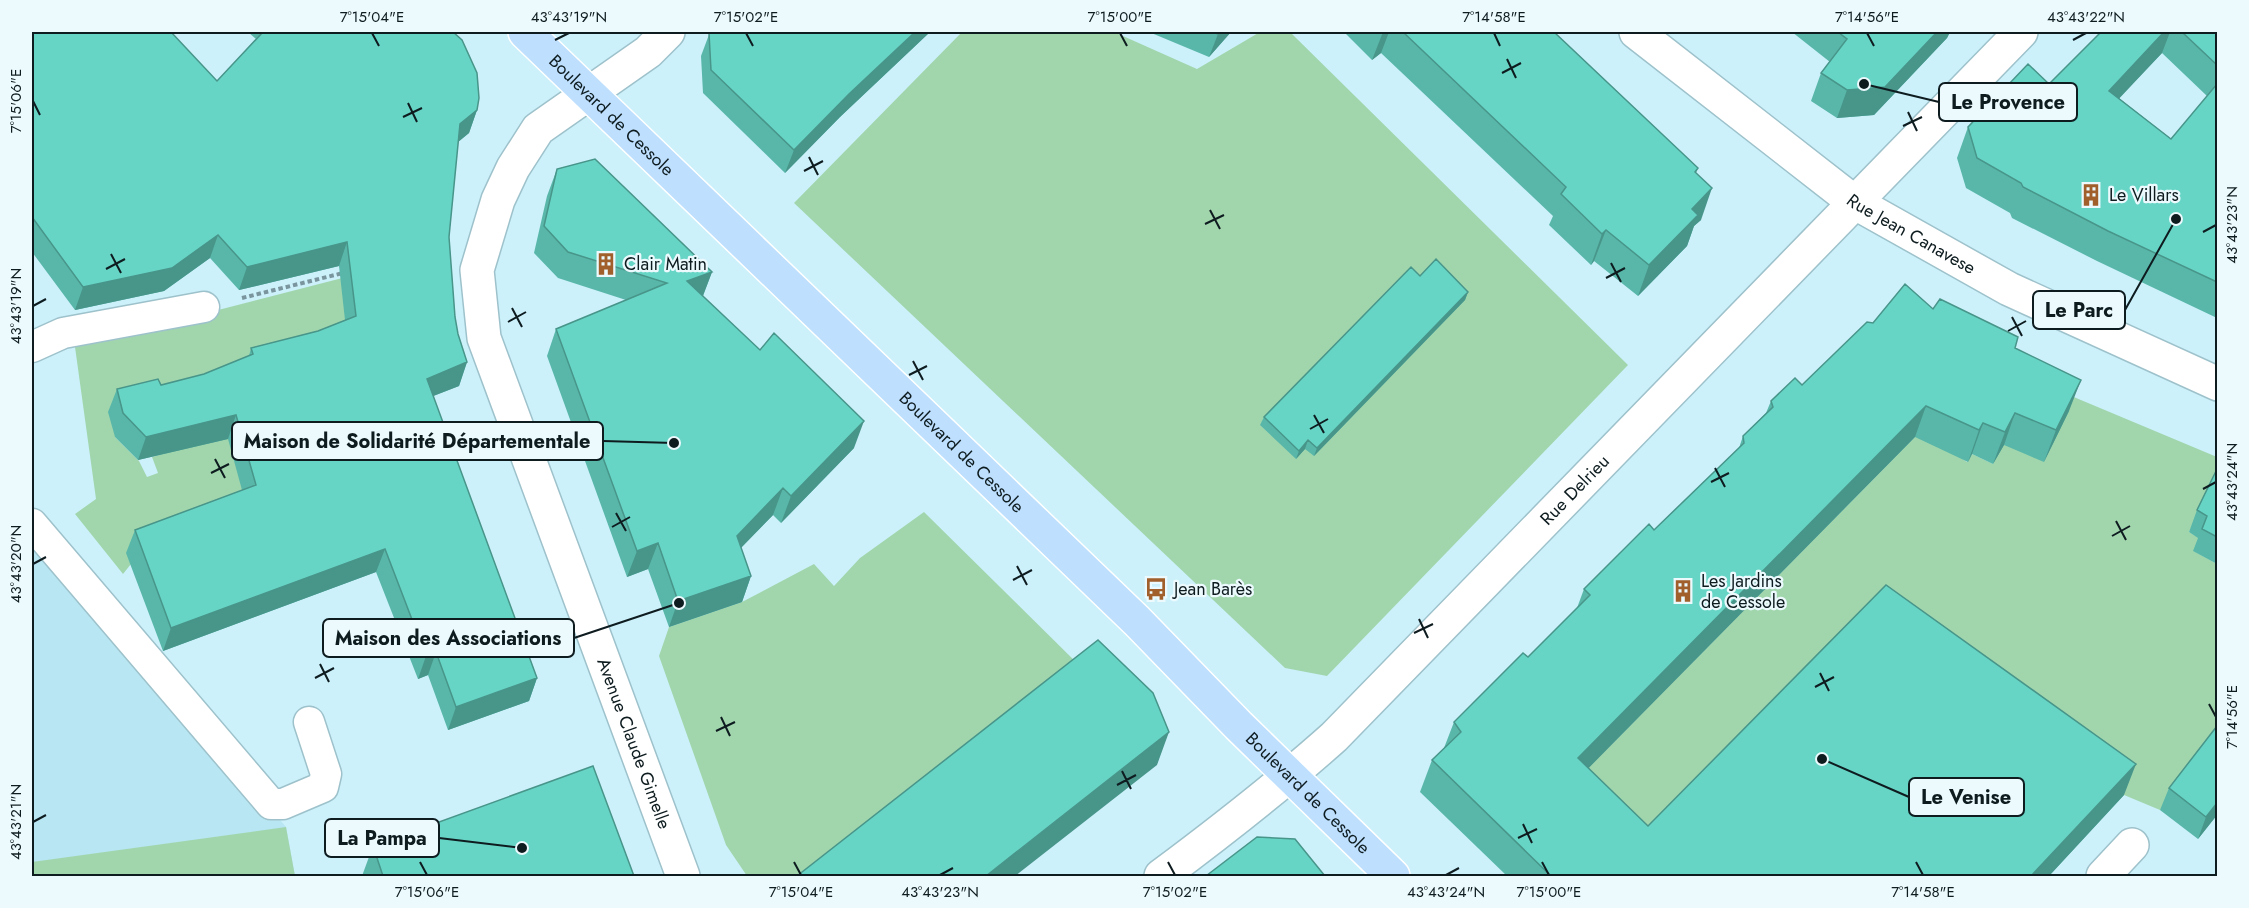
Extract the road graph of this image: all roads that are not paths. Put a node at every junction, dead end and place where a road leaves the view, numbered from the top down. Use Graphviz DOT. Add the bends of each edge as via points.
graph roads {
  1 [pos="525,32"];
  2 [pos="668,32"];
  3 [pos="1636,32"];
  4 [pos="2021,32"];
  5 [pos="590,94"];
  6 [pos="1854,202"];
  7 [pos="204,307"];
  8 [pos="32,347"];
  9 [pos="2217,384"];
  10 [pos="32,524"];
  11 [pos="309,722"];
  12 [pos="1291,775"];
  13 [pos="2132,845"];
  14 [pos="683,876"];
  15 [pos="1161,876"];
  16 [pos="1393,876"];
  17 [pos="2103,876"];
  1 -- 5 [label="main road, Boulevard de Cessole"];
  2 -- 5 [label="street, Avenue Claude Gimelle" via="648,52"];
  3 -- 6 [label="street, Rue Jean Canavese"];
  4 -- 6 [label="street, Rue Delrieu"];
  5 -- 12 [label="main road, Boulevard de Cessole" via="1137,621"];
  5 -- 14 [label="street, Avenue Claude Gimelle" via="538,129 513,168 498,200 477,270 479,302 484,338"];
  6 -- 9 [label="street, Rue Jean Canavese" via="2009,289"];
  6 -- 12 [label="street, Rue Delrieu" via="1350,720"];
  7 -- 8 [label="lane" via="63,333"];
  10 -- 11 [label="lane" via="271,804 283,804 323,787 326,774"];
  12 -- 15 [label="street, Rue Delrieu"];
  12 -- 16 [label="main road, Boulevard de Cessole"];
  13 -- 17 [label="street"];
}
